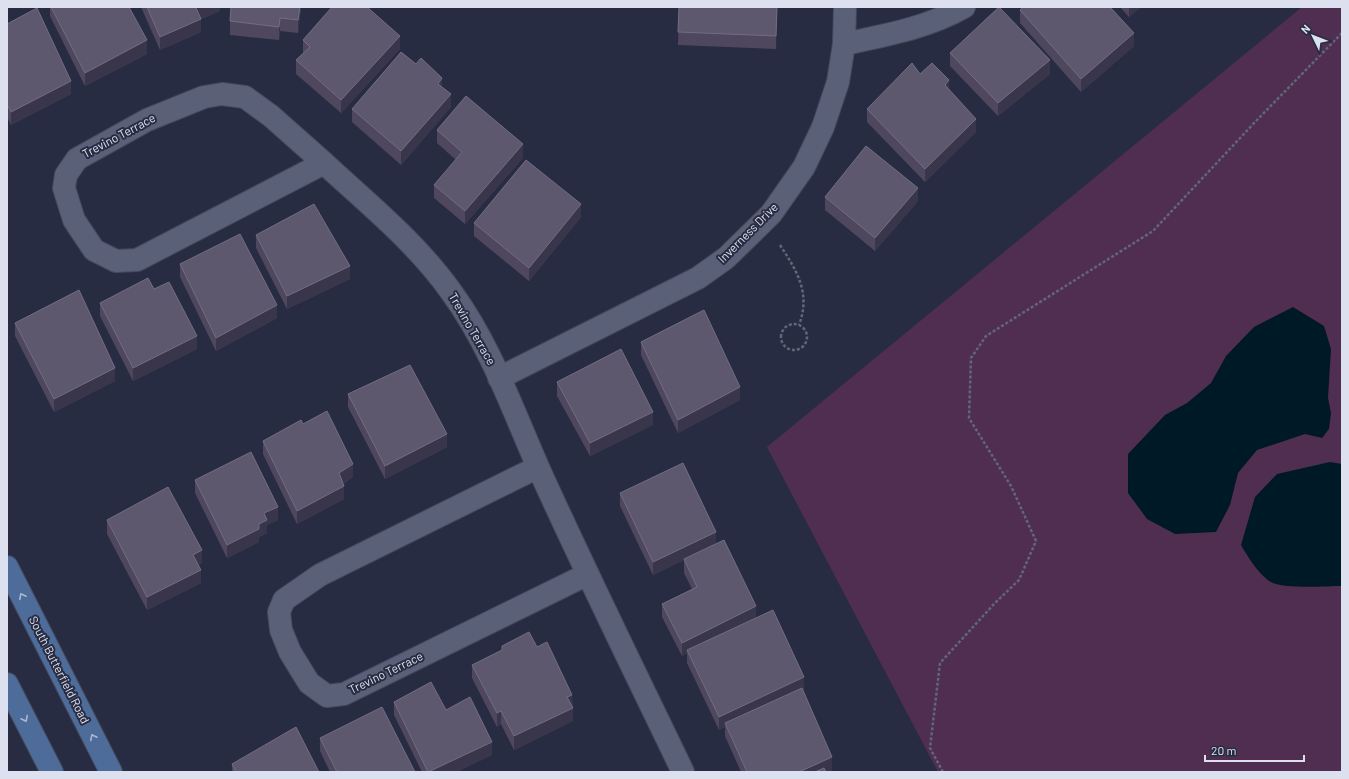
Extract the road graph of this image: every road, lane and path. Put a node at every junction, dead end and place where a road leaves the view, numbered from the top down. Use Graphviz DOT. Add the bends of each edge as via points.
graph roads {
  1 [pos="845,7"];
  2 [pos="964,7"];
  3 [pos="1342,33"];
  4 [pos="844,44"];
  5 [pos="324,163"];
  6 [pos="762,222"];
  7 [pos="799,325"];
  8 [pos="499,378"];
  9 [pos="538,467"];
  10 [pos="7,567"];
  11 [pos="588,574"];
  12 [pos="7,684"];
  13 [pos="52,772"];
  14 [pos="111,772"];
  15 [pos="683,772"];
  16 [pos="943,772"];
  1 -- 4 [label="street, Inverness Drive"];
  2 -- 4 [label="street" via="947,17 907,31"];
  3 -- 16 [label="path" via="1153,230 986,336 971,358 969,418 1011,486 1036,541 1019,580 940,664 930,748"];
  4 -- 6 [label="street, Inverness Drive" via="838,82 820,134 804,167 771,214"];
  5 -- 5 [label="street, Trevino Terrace" via="246,97 222,94 204,97 147,120 77,159 66,175 64,188 74,220 94,250 116,261 137,260"];
  5 -- 8 [label="street, Trevino Terrace" via="424,257 453,294 471,323"];
  6 -- 7 [label="path" via="792,263 804,289"];
  6 -- 8 [label="street, Inverness Drive" via="726,258 698,278"];
  7 -- 7 [label="path" via="805,331 807,339 804,346 793,350 783,343 782,335 786,328 794,324"];
  8 -- 9 [label="street, Trevino Terrace"];
  9 -- 11 [label="street, Trevino Terrace"];
  9 -- 11 [label="street, Trevino Terrace" via="320,575 284,600 279,612 281,630 290,652 309,683 328,696 344,694"];
  14 -- 10 [label="main road, South Butterfield Road, one-way"];
  11 -- 15 [label="street, Trevino Terrace"];
  12 -- 13 [label="main road, one-way"];
}
